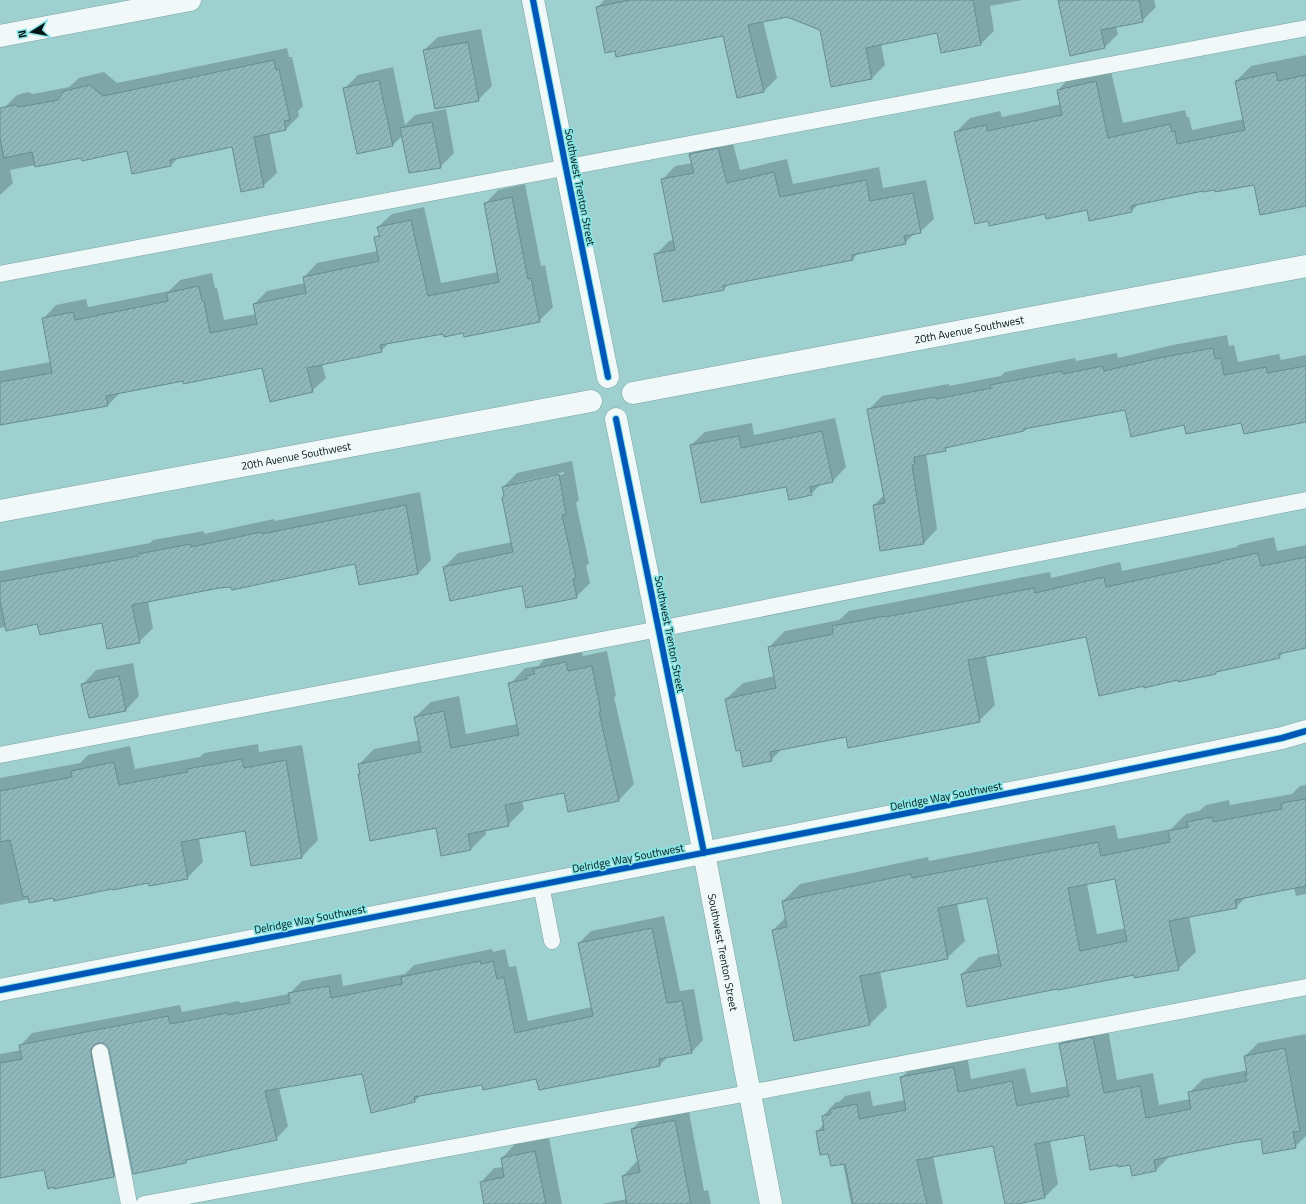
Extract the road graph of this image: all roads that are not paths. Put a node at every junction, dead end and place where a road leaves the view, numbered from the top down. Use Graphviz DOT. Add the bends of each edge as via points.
graph roads {
  1 [pos="190,0"];
  2 [pos="533,0"];
  3 [pos="1306,28"];
  4 [pos="0,36"];
  5 [pos="566,168"];
  6 [pos="1306,266"];
  7 [pos="0,274"];
  8 [pos="608,377"];
  9 [pos="633,393"];
  10 [pos="591,401"];
  11 [pos="616,419"];
  12 [pos="1306,500"];
  13 [pos="0,511"];
  14 [pos="659,629"];
  15 [pos="1306,732"];
  16 [pos="0,756"];
  17 [pos="704,853"];
  18 [pos="541,885"];
  19 [pos="552,941"];
  20 [pos="1306,987"];
  21 [pos="0,990"];
  22 [pos="100,1052"];
  23 [pos="749,1093"];
  24 [pos="129,1204"];
  25 [pos="144,1204"];
  26 [pos="771,1204"];
  1 -- 4 [label="street"];
  2 -- 5 [label="street, Southwest Trenton Street"];
  3 -- 5 [label="lane"];
  5 -- 7 [label="lane"];
  5 -- 8 [label="street, Southwest Trenton Street"];
  6 -- 9 [label="street, 20th Avenue Southwest"];
  8 -- 9 [label="street" via="623,380"];
  8 -- 10 [label="street" via="594,386"];
  9 -- 11 [label="street" via="632,406 622,417"];
  10 -- 11 [label="street" via="601,416"];
  10 -- 13 [label="street, 20th Avenue Southwest"];
  11 -- 14 [label="street, Southwest Trenton Street"];
  12 -- 14 [label="lane"];
  14 -- 16 [label="lane"];
  14 -- 17 [label="street, Southwest Trenton Street"];
  15 -- 17 [label="street, Delridge Way Southwest" via="1147,766"];
  17 -- 18 [label="street, Delridge Way Southwest"];
  17 -- 23 [label="street, Southwest Trenton Street"];
  18 -- 19 [label="lane"];
  18 -- 21 [label="street, Delridge Way Southwest"];
  20 -- 23 [label="lane"];
  22 -- 24 [label="lane"];
  23 -- 25 [label="lane"];
  23 -- 26 [label="street, Southwest Trenton Street"];
}
